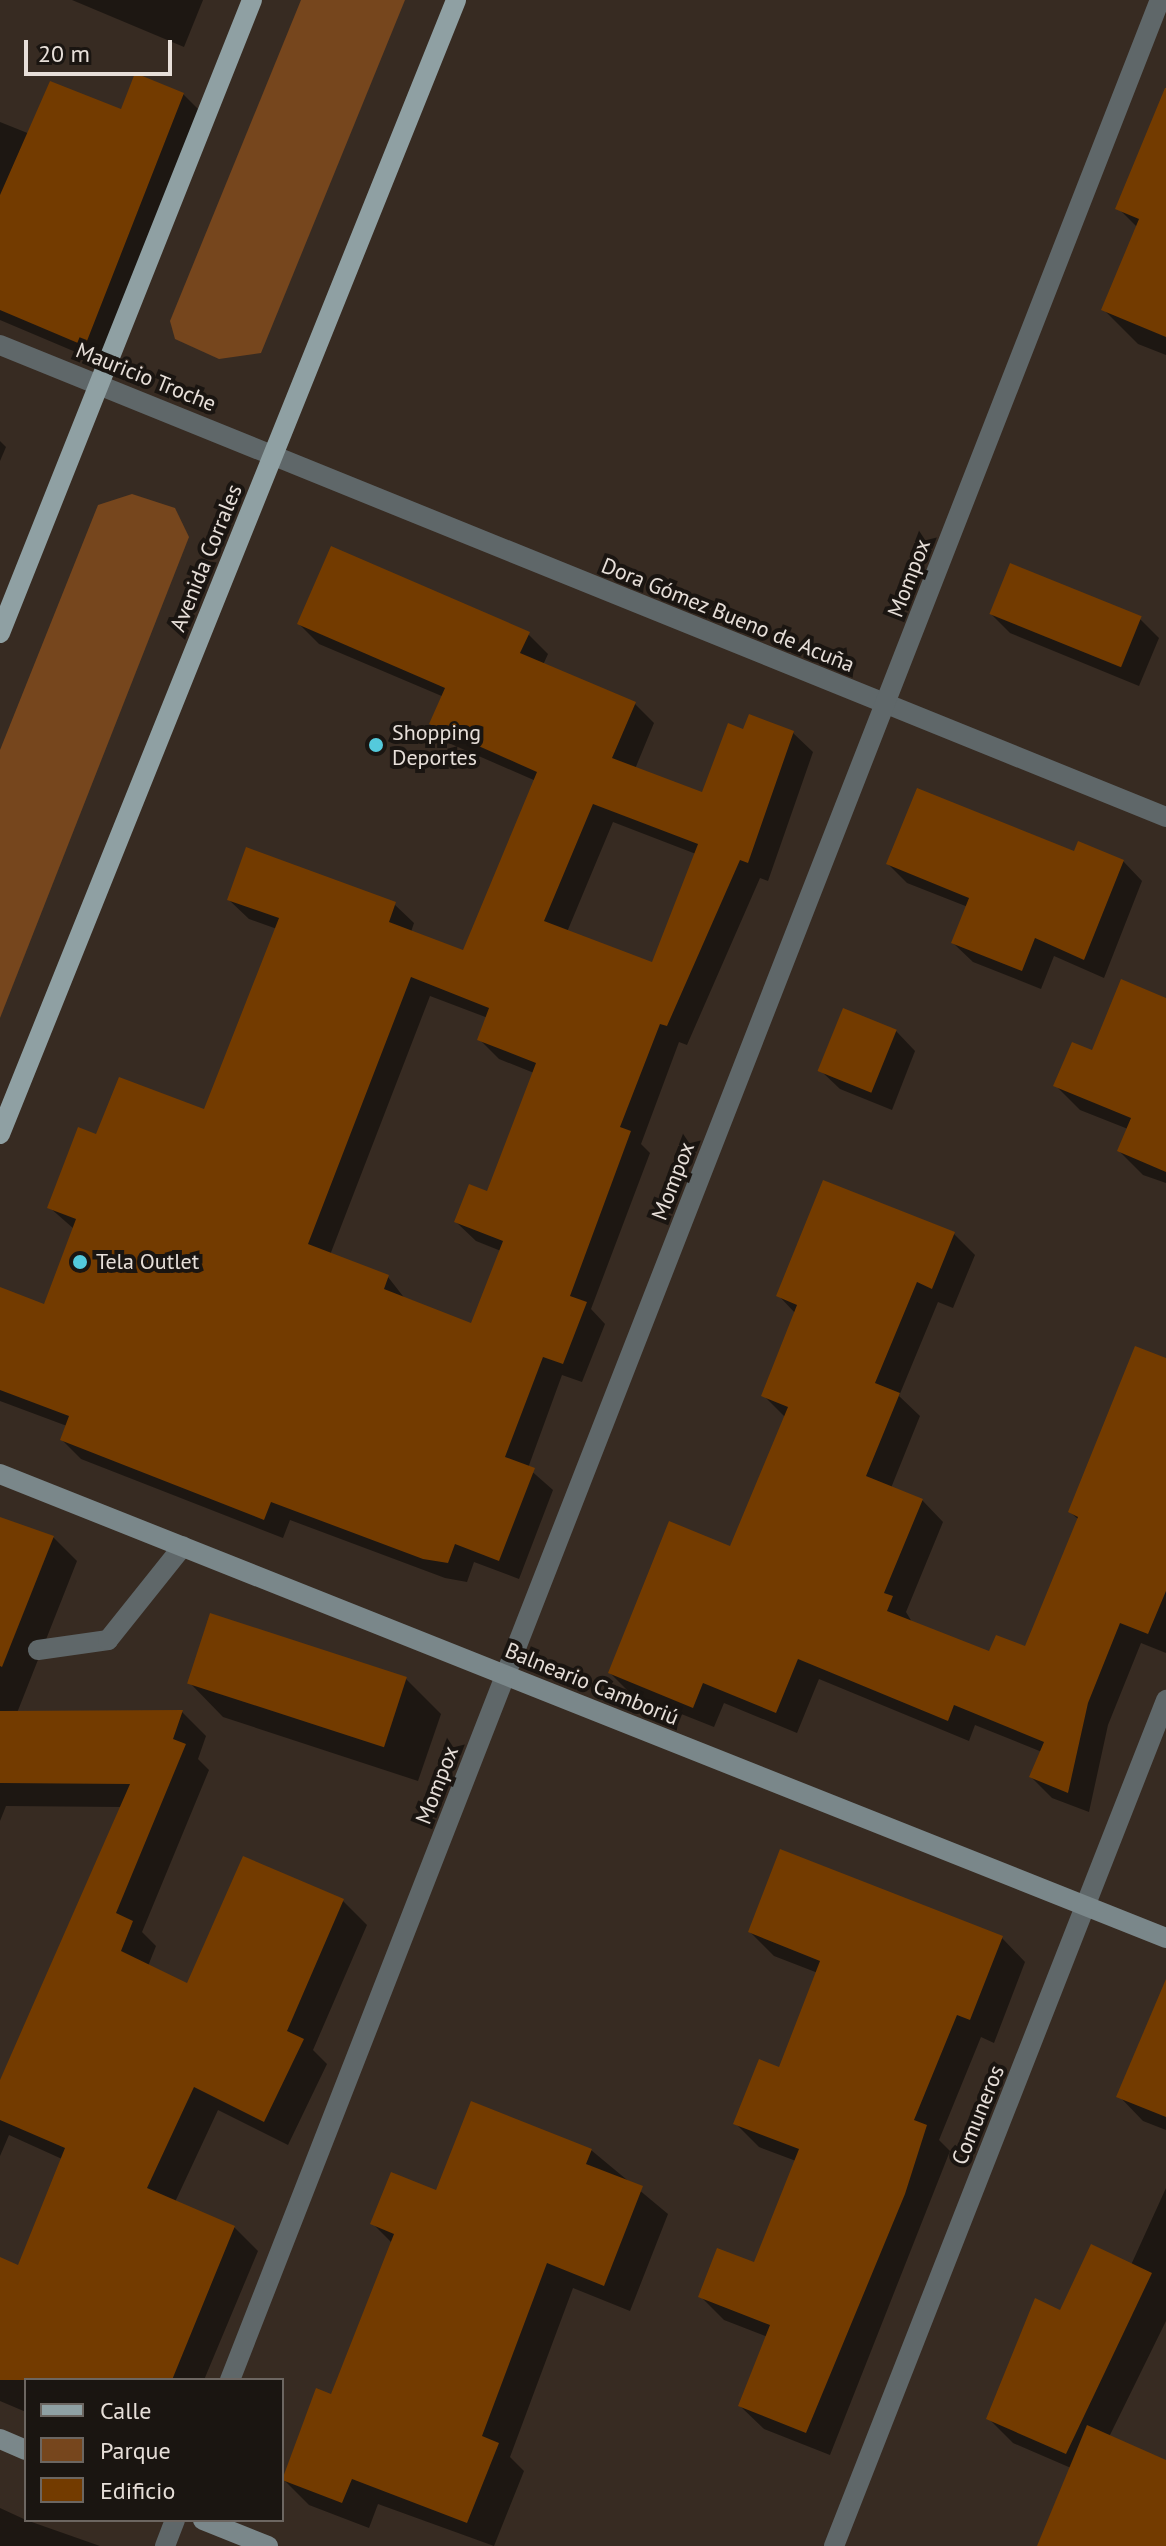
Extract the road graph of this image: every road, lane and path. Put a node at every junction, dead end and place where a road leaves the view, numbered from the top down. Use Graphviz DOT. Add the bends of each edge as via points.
graph roads {
  1 [pos="252,0"];
  2 [pos="456,0"];
  3 [pos="1160,0"];
  4 [pos="0,345"];
  5 [pos="97,384"];
  6 [pos="273,453"];
  7 [pos="0,633"];
  8 [pos="885,705"];
  9 [pos="1166,817"];
  10 [pos="0,1134"];
  11 [pos="0,1474"];
  12 [pos="183,1546"];
  13 [pos="38,1650"];
  14 [pos="506,1675"];
  15 [pos="1166,1700"];
  16 [pos="1086,1906"];
  17 [pos="1166,1938"];
  18 [pos="231,2378"];
  19 [pos="0,2439"];
  20 [pos="24,2449"];
  21 [pos="174,2522"];
  22 [pos="208,2522"];
  23 [pos="165,2546"];
  24 [pos="268,2546"];
  25 [pos="834,2546"];
  1 -- 5 [label="main road"];
  2 -- 6 [label="main road, Avenida Corrales"];
  3 -- 8 [label="street, Mompox"];
  4 -- 5 [label="street, Mauricio Troche"];
  5 -- 6 [label="street, Mauricio Troche"];
  5 -- 7 [label="main road"];
  6 -- 8 [label="street, Dora Gómez Bueno de Acuña"];
  6 -- 10 [label="main road, Avenida Corrales"];
  8 -- 9 [label="street, Dora Gómez Bueno de Acuña"];
  8 -- 14 [label="street, Mompox"];
  11 -- 12 [label="street, Balneario Camboriú"];
  12 -- 13 [label="street" via="108,1640"];
  12 -- 14 [label="street, Balneario Camboriú"];
  14 -- 16 [label="street, Balneario Camboriú"];
  14 -- 18 [label="street, Mompox"];
  15 -- 16 [label="street, Comuneros"];
  16 -- 17 [label="street, Balneario Camboriú"];
  16 -- 25 [label="street, Comuneros"];
  19 -- 20 [label="street"];
  21 -- 23 [label="street"];
  22 -- 24 [label="street"];
}
